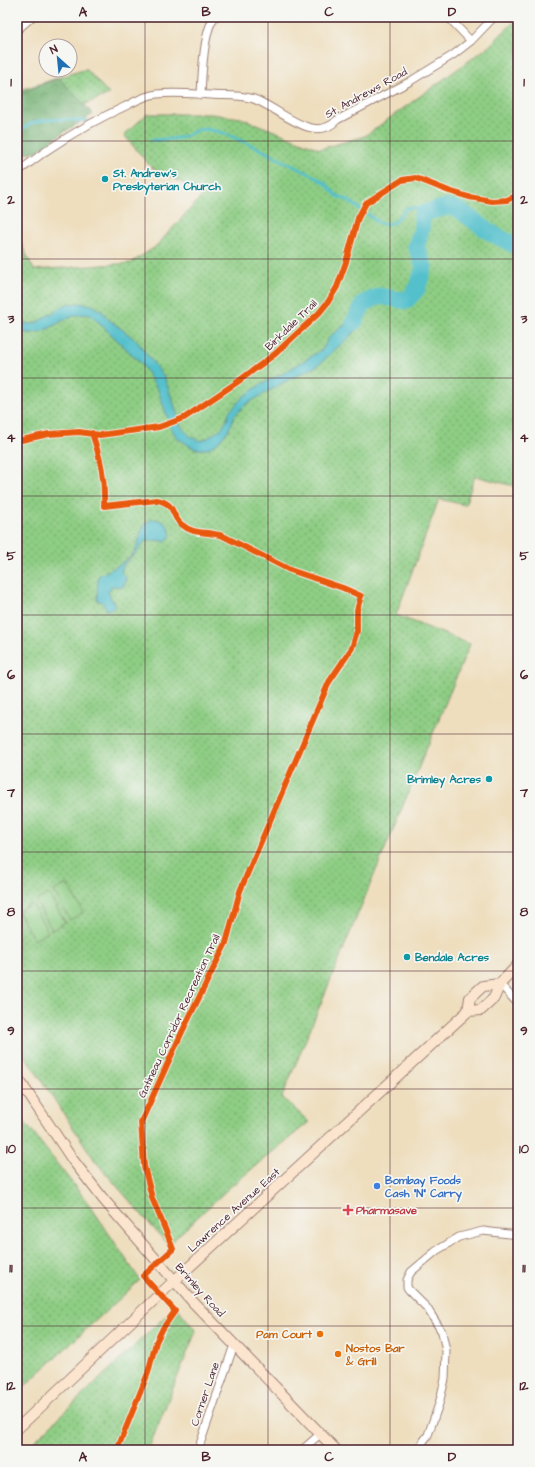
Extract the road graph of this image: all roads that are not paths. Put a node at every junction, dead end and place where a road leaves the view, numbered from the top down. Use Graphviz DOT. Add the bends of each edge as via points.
graph roads {
  1 [pos="32,17"];
  2 [pos="215,17"];
  3 [pos="448,17"];
  4 [pos="494,17"];
  5 [pos="17,30"];
  6 [pos="471,41"];
  7 [pos="201,95"];
  8 [pos="17,172"];
  9 [pos="518,965"];
  10 [pos="500,984"];
  11 [pos="518,1004"];
  12 [pos="468,1011"];
  13 [pos="17,1077"];
  14 [pos="518,1234"];
  15 [pos="174,1281"];
  16 [pos="234,1345"];
  17 [pos="17,1429"];
  18 [pos="320,1434"];
  19 [pos="198,1450"];
  20 [pos="302,1450"];
  21 [pos="336,1450"];
  22 [pos="417,1450"];
  1 -- 5 [label="street"];
  2 -- 7 [label="street" via="206,37"];
  3 -- 6 [label="street"];
  4 -- 6 [label="street, St. Andrews Road"];
  6 -- 7 [label="street, St. Andrews Road" via="409,82 337,120 331,126 322,128 304,126 264,102 250,98"];
  7 -- 8 [label="street, St. Andrews Road" via="178,92 144,97 84,127"];
  9 -- 10 [label="main road, Lawrence Avenue East"];
  10 -- 11 [label="street"];
  10 -- 12 [label="main road, Lawrence Avenue East" via="494,998 481,1010"];
  10 -- 12 [label="main road, Lawrence Avenue East" via="483,986 470,998"];
  12 -- 15 [label="main road, Lawrence Avenue East"];
  13 -- 15 [label="main road, Brimley Road" via="72,1159"];
  14 -- 22 [label="street" via="483,1232 459,1237 420,1263 408,1277 407,1287 427,1308 442,1332 446,1351 445,1378 438,1404 428,1435"];
  15 -- 16 [label="main road, Brimley Road"];
  15 -- 17 [label="main road, Lawrence Avenue East"];
  16 -- 18 [label="main road, Brimley Road"];
  16 -- 19 [label="street, Corner Lane"];
  18 -- 20 [label="street"];
  18 -- 21 [label="main road, Brimley Road"];
}
